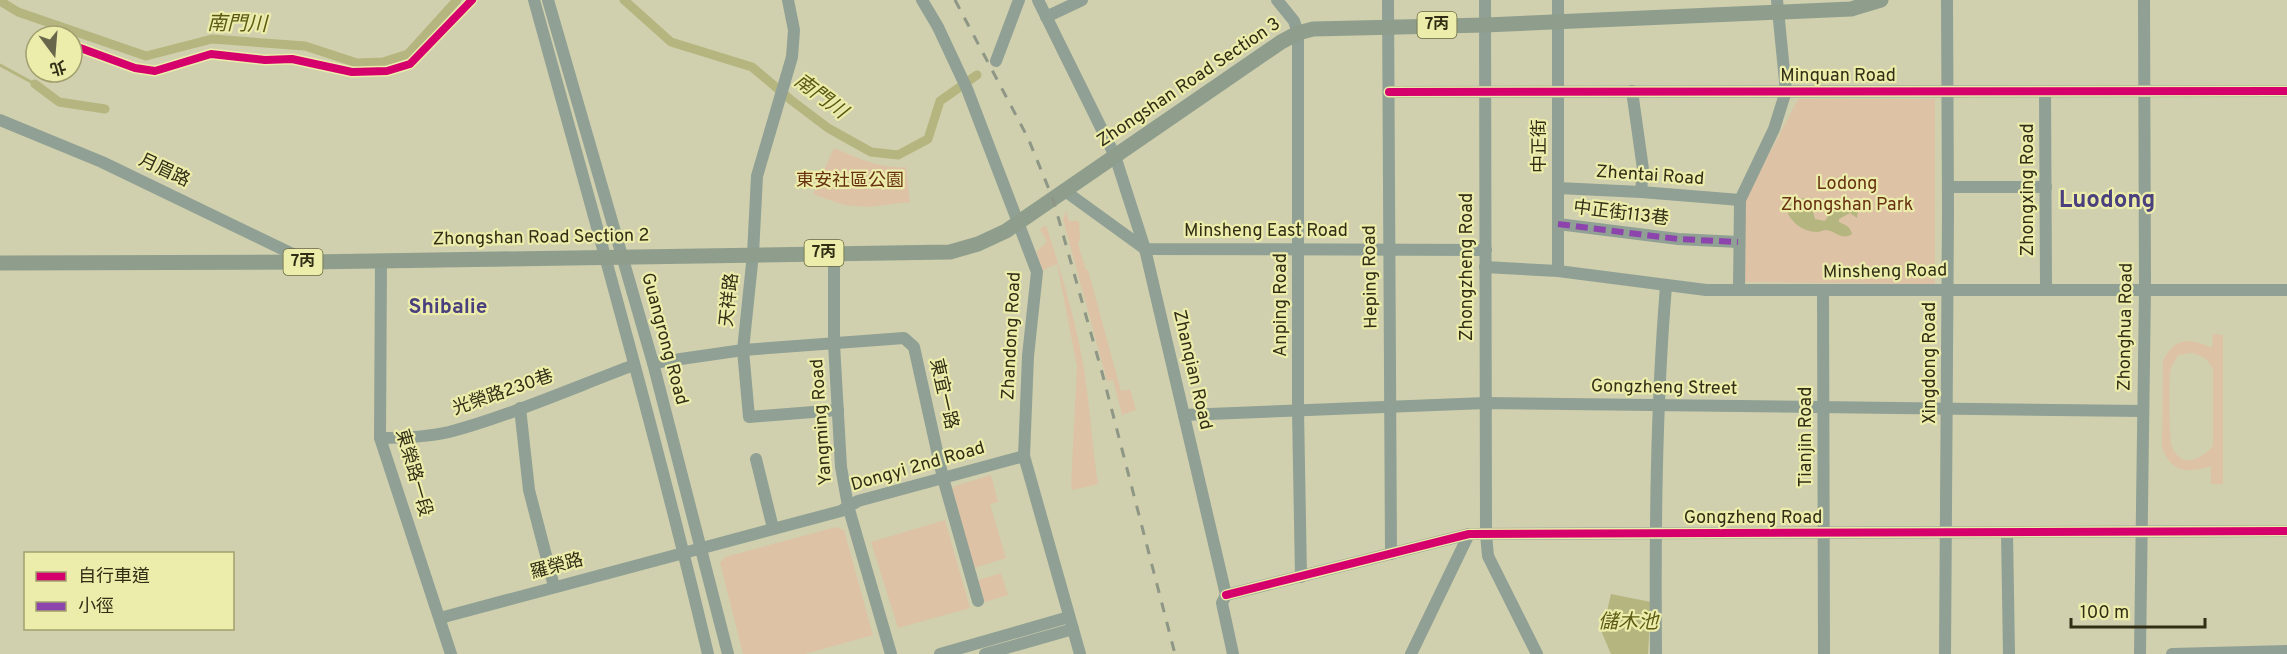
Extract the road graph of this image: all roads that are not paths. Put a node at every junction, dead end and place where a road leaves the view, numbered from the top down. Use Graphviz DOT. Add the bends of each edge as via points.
graph roads {
  1 [pos="534,0"];
  2 [pos="548,0"];
  3 [pos="788,0"];
  4 [pos="922,0"];
  5 [pos="1019,0"];
  6 [pos="1038,0"];
  7 [pos="1082,0"];
  8 [pos="1277,0"];
  9 [pos="1388,0"];
  10 [pos="1485,0"];
  11 [pos="1558,0"];
  12 [pos="1881,0"];
  13 [pos="1947,0"];
  14 [pos="2144,0"];
  15 [pos="1777,6"];
  16 [pos="1046,17"];
  17 [pos="1558,21"];
  18 [pos="1485,25"];
  19 [pos="1388,26"];
  20 [pos="1298,33"];
  21 [pos="996,61"];
  22 [pos="1558,91"];
  23 [pos="1632,91"];
  24 [pos="1786,91"];
  25 [pos="2287,91"];
  26 [pos="1947,92"];
  27 [pos="2045,92"];
  28 [pos="2143,92"];
  29 [pos="1389,93"];
  30 [pos="1485,94"];
  31 [pos="0,120"];
  32 [pos="1115,156"];
  33 [pos="1948,187"];
  34 [pos="2046,187"];
  35 [pos="1558,188"];
  36 [pos="1065,190"];
  37 [pos="1641,192"];
  38 [pos="1740,200"];
  39 [pos="1019,222"];
  40 [pos="1558,224"];
  41 [pos="1738,242"];
  42 [pos="1145,249"];
  43 [pos="1389,249"];
  44 [pos="1298,250"];
  45 [pos="1485,250"];
  46 [pos="834,253"];
  47 [pos="753,254"];
  48 [pos="606,256"];
  49 [pos="622,257"];
  50 [pos="381,260"];
  51 [pos="310,262"];
  52 [pos="0,263"];
  53 [pos="1485,267"];
  54 [pos="1558,271"];
  55 [pos="1666,286"];
  56 [pos="2046,288"];
  57 [pos="2145,288"];
  58 [pos="1948,289"];
  59 [pos="1739,290"];
  60 [pos="2287,290"];
  61 [pos="1823,291"];
  62 [pos="834,344"];
  63 [pos="743,350"];
  64 [pos="653,363"];
  65 [pos="634,365"];
  66 [pos="1486,403"];
  67 [pos="1659,406"];
  68 [pos="520,408"];
  69 [pos="1390,408"];
  70 [pos="1824,408"];
  71 [pos="838,410"];
  72 [pos="1298,410"];
  73 [pos="1947,410"];
  74 [pos="2143,411"];
  75 [pos="1184,415"];
  76 [pos="380,438"];
  77 [pos="1024,456"];
  78 [pos="756,459"];
  79 [pos="943,478"];
  80 [pos="848,506"];
  81 [pos="773,528"];
  82 [pos="2142,531"];
  83 [pos="2287,531"];
  84 [pos="1946,532"];
  85 [pos="2007,532"];
  86 [pos="1655,533"];
  87 [pos="1824,533"];
  88 [pos="1468,534"];
  89 [pos="1486,534"];
  90 [pos="700,548"];
  91 [pos="683,552"];
  92 [pos="1391,554"];
  93 [pos="1301,577"];
  94 [pos="554,586"];
  95 [pos="1226,595"];
  96 [pos="978,601"];
  97 [pos="440,618"];
  98 [pos="1071,623"];
  99 [pos="2287,651"];
  100 [pos="451,654"];
  101 [pos="708,654"];
  102 [pos="728,654"];
  103 [pos="891,654"];
  104 [pos="940,654"];
  105 [pos="985,654"];
  106 [pos="1080,654"];
  107 [pos="1233,654"];
  108 [pos="1410,654"];
  109 [pos="1537,654"];
  110 [pos="1656,654"];
  111 [pos="1824,654"];
  112 [pos="1945,654"];
  113 [pos="2009,654"];
  114 [pos="2140,654"];
  115 [pos="2172,654"];
  1 -- 48 [label="street, Guangrong Road"];
  2 -- 49 [label="street, Guangrong Road"];
  3 -- 47 [label="street, 天祥路" via="794,30 792,57 757,176"];
  4 -- 39 [label="street, Zhandong Road" via="967,89"];
  5 -- 21 [label="street"];
  6 -- 16 [label="street, Zhanqian Road"];
  7 -- 16 [label="street"];
  8 -- 20 [label="street" via="1294,21"];
  9 -- 19 [label="street, Heping Road"];
  10 -- 18 [label="street, Zhongzheng Road"];
  11 -- 17 [label="street, 中正街"];
  12 -- 15 [label="main road, Zhongshan Road Section 3 / 7丙" via="1851,9"];
  13 -- 26 [label="street, Xingdong Road"];
  14 -- 28 [label="street, Zhonghua Road"];
  15 -- 17 [label="main road, Zhongshan Road Section 3 / 7丙"];
  15 -- 24 [label="street"];
  16 -- 32 [label="street, Zhanqian Road"];
  17 -- 18 [label="main road, Zhongshan Road Section 3 / 7丙"];
  17 -- 22 [label="street, 中正街"];
  18 -- 19 [label="main road, Zhongshan Road Section 3 / 7丙"];
  18 -- 30 [label="street, Zhongzheng Road"];
  19 -- 20 [label="main road, Zhongshan Road Section 3 / 7丙"];
  19 -- 29 [label="street, Heping Road"];
  20 -- 32 [label="main road, Zhongshan Road Section 3 / 7丙"];
  20 -- 44 [label="street, Anping Road"];
  22 -- 23 [label="street, Minquan Road"];
  22 -- 30 [label="street, Minquan Road"];
  22 -- 35 [label="street, 中正街"];
  23 -- 24 [label="street, Minquan Road"];
  23 -- 37 [label="street" via="1643,169"];
  24 -- 26 [label="street, Minquan Road"];
  24 -- 38 [label="street" via="1774,129"];
  25 -- 28 [label="street, Minquan Road"];
  26 -- 27 [label="street, Minquan Road"];
  26 -- 33 [label="street, Xingdong Road"];
  27 -- 28 [label="street, Minquan Road"];
  27 -- 34 [label="street, Zhongxing Road"];
  28 -- 57 [label="street, Zhonghua Road"];
  29 -- 30 [label="street, Minquan Road"];
  29 -- 43 [label="street, Heping Road"];
  30 -- 45 [label="street, Zhongzheng Road"];
  31 -- 51 [label="street, 月眉路" via="102,162"];
  32 -- 36 [label="main road, Zhongshan Road Section 3 / 7丙"];
  32 -- 42 [label="street, Zhanqian Road"];
  33 -- 34 [label="street"];
  33 -- 58 [label="street, Xingdong Road"];
  34 -- 56 [label="street, Zhongxing Road"];
  35 -- 37 [label="street, Zhentai Road"];
  35 -- 40 [label="street, 中正街"];
  36 -- 39 [label="main road, Zhongshan Road Section 2 / 7丙"];
  36 -- 42 [label="street"];
  37 -- 38 [label="street, Zhentai Road"];
  38 -- 41 [label="street"];
  39 -- 46 [label="main road, Zhongshan Road Section 2 / 7丙" via="991,239 950,252"];
  39 -- 77 [label="street, Zhandong Road" via="1037,272 1028,356"];
  40 -- 41 [label="street, 中正街113巷"];
  40 -- 54 [label="street, 中正街"];
  41 -- 59 [label="street"];
  42 -- 44 [label="street, Minsheng East Road"];
  42 -- 75 [label="street, Zhanqian Road"];
  43 -- 44 [label="street, Minsheng East Road"];
  43 -- 45 [label="street, Minsheng East Road"];
  43 -- 69 [label="street, Heping Road"];
  44 -- 72 [label="street, Anping Road"];
  45 -- 53 [label="street, Zhongzheng Road"];
  46 -- 47 [label="main road, Zhongshan Road Section 2 / 7丙"];
  46 -- 62 [label="street, Yangming Road"];
  47 -- 49 [label="main road, Zhongshan Road Section 2 / 7丙"];
  47 -- 63 [label="street, 天祥路"];
  48 -- 49 [label="main road, Zhongshan Road Section 2 / 7丙"];
  48 -- 50 [label="main road, Zhongshan Road Section 2 / 7丙"];
  48 -- 65 [label="street, Guangrong Road"];
  49 -- 64 [label="street, Guangrong Road"];
  50 -- 51 [label="main road, Zhongshan Road Section 2 / 7丙"];
  50 -- 76 [label="street, 東榮路一段"];
  51 -- 52 [label="main road, Zhongshan Road Section 2 / 7丙"];
  53 -- 54 [label="street, Minsheng Road"];
  53 -- 66 [label="street, Zhongzheng Road"];
  54 -- 55 [label="street, Minsheng Road"];
  55 -- 59 [label="street, Minsheng Road"];
  55 -- 67 [label="street"];
  56 -- 57 [label="street, Minsheng Road"];
  56 -- 58 [label="street, Minsheng Road"];
  57 -- 60 [label="street, Minsheng Road"];
  57 -- 74 [label="street, Zhonghua Road"];
  58 -- 61 [label="street, Minsheng Road"];
  58 -- 73 [label="street, Xingdong Road"];
  59 -- 61 [label="street, Minsheng Road"];
  61 -- 70 [label="street, Tianjin Road"];
  62 -- 63 [label="street, 東宜一路"];
  62 -- 71 [label="street, Yangming Road"];
  62 -- 79 [label="street, 東宜一路" via="904,338 914,347"];
  63 -- 64 [label="street, 東宜一路"];
  63 -- 71 [label="street, 天祥路" via="749,417"];
  64 -- 90 [label="street, Guangrong Road"];
  65 -- 68 [label="street, 光榮路230巷"];
  65 -- 91 [label="street, Guangrong Road"];
  66 -- 67 [label="street, Gongzheng Street"];
  66 -- 69 [label="street, Gongzheng Street"];
  66 -- 89 [label="street, Zhongzheng Road"];
  67 -- 70 [label="street, Gongzheng Street"];
  67 -- 86 [label="street"];
  68 -- 76 [label="street, 光榮路230巷" via="448,432"];
  68 -- 94 [label="street" via="529,490"];
  69 -- 72 [label="street, Gongzheng Street"];
  69 -- 92 [label="street, Heping Road"];
  70 -- 73 [label="street, Gongzheng Street"];
  70 -- 87 [label="street, Tianjin Road"];
  71 -- 80 [label="street, Yangming Road"];
  72 -- 75 [label="street, Gongzheng Street"];
  72 -- 93 [label="street, Anping Road"];
  73 -- 74 [label="street, Gongzheng Street"];
  73 -- 84 [label="street, Xingdong Road"];
  74 -- 82 [label="street, Zhonghua Road"];
  75 -- 95 [label="street, Zhanqian Road"];
  76 -- 97 [label="street, 東榮路一段"];
  77 -- 79 [label="street, Dongyi 2nd Road"];
  77 -- 98 [label="street, Zhandong Road"];
  78 -- 81 [label="street"];
  79 -- 80 [label="street, Dongyi 2nd Road"];
  79 -- 96 [label="street, 東宜一路"];
  80 -- 81 [label="street, Dongyi 2nd Road"];
  80 -- 103 [label="street, Yangming Road"];
  81 -- 90 [label="street, Dongyi 2nd Road"];
  82 -- 83 [label="street, Gongzheng Road"];
  82 -- 85 [label="street, Gongzheng Road"];
  82 -- 114 [label="street, Zhonghua Road"];
  84 -- 85 [label="street, Gongzheng Road"];
  84 -- 87 [label="street, Gongzheng Road"];
  84 -- 112 [label="street, Xingdong Road"];
  85 -- 113 [label="street"];
  86 -- 87 [label="street, Gongzheng Road"];
  86 -- 89 [label="street, Gongzheng Road"];
  86 -- 110 [label="street"];
  87 -- 111 [label="street, Tianjin Road"];
  88 -- 89 [label="street, Gongzheng Road"];
  88 -- 92 [label="street, Gongzheng Road"];
  88 -- 108 [label="street"];
  89 -- 109 [label="street, Zhongzheng Road" via="1488,556"];
  90 -- 91 [label="street, Dongyi 2nd Road"];
  90 -- 102 [label="street, Guangrong Road"];
  91 -- 94 [label="street, 羅榮路"];
  91 -- 101 [label="street, Guangrong Road"];
  92 -- 93 [label="street, Gongzheng Road"];
  93 -- 95 [label="street, Gongzheng Road"];
  94 -- 97 [label="street, 羅榮路"];
  95 -- 107 [label="street, Zhanqian Road" via="1222,603"];
  97 -- 100 [label="street, 東榮路一段"];
  98 -- 104 [label="street"];
  98 -- 105 [label="street"];
  98 -- 106 [label="street, Zhandong Road"];
  99 -- 115 [label="street"];
}
